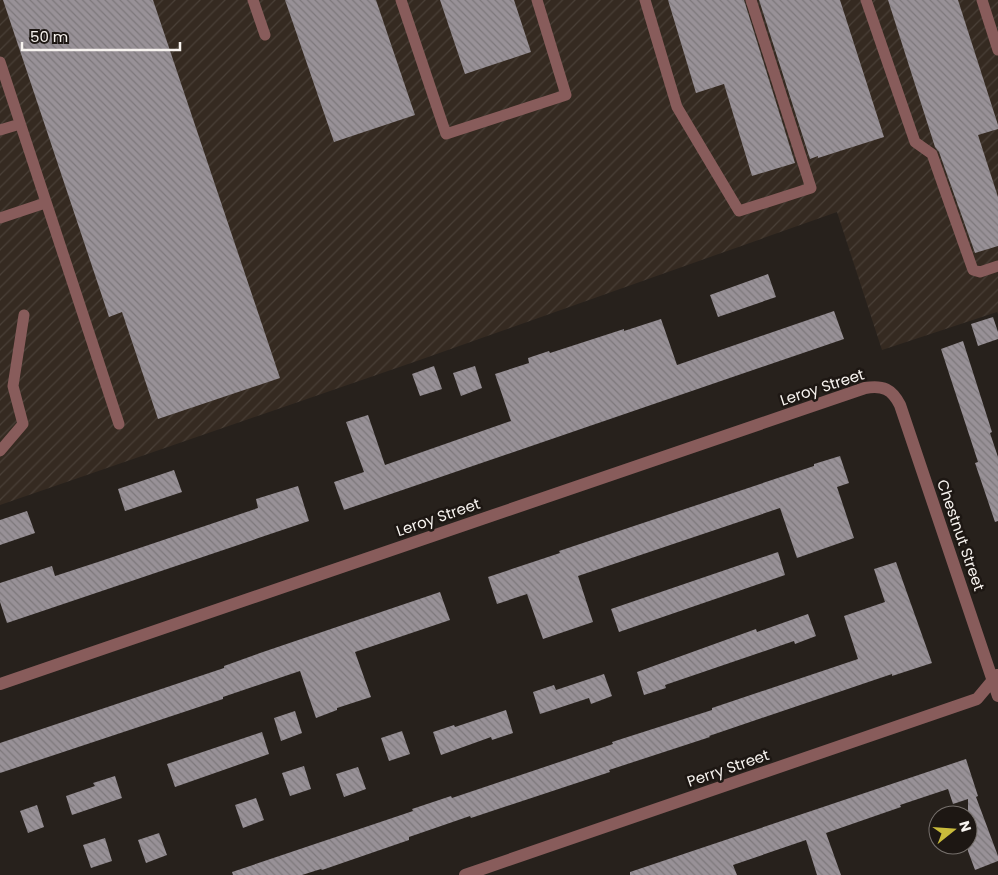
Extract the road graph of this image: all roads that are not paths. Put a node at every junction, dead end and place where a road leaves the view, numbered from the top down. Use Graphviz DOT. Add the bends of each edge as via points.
graph roads {
  1 [pos="253,0"];
  2 [pos="401,0"];
  3 [pos="537,0"];
  4 [pos="645,0"];
  5 [pos="751,0"];
  6 [pos="866,0"];
  7 [pos="982,0"];
  8 [pos="265,35"];
  9 [pos="998,50"];
  10 [pos="0,62"];
  11 [pos="20,124"];
  12 [pos="0,130"];
  13 [pos="45,203"];
  14 [pos="0,218"];
  15 [pos="998,266"];
  16 [pos="24,315"];
  17 [pos="888,389"];
  18 [pos="119,424"];
  19 [pos="0,451"];
  20 [pos="995,677"];
  21 [pos="0,684"];
  22 [pos="998,696"];
  23 [pos="465,875"];
  1 -- 8 [label="lane"];
  2 -- 3 [label="lane" via="446,134 566,95"];
  4 -- 5 [label="lane" via="677,107 739,212 810,188"];
  6 -- 15 [label="lane" via="915,142 932,154 973,270 980,272"];
  7 -- 9 [label="lane"];
  10 -- 11 [label="lane"];
  11 -- 12 [label="lane"];
  11 -- 13 [label="lane"];
  13 -- 14 [label="lane"];
  13 -- 18 [label="lane"];
  16 -- 19 [label="lane" via="13,386 23,424"];
  17 -- 20 [label="street, Chestnut Street" via="900,405"];
  17 -- 21 [label="street, Leroy Street" via="881,386 866,388"];
  20 -- 22 [label="street, Chestnut Street"];
  20 -- 23 [label="street, Perry Street" via="977,699"];
}
